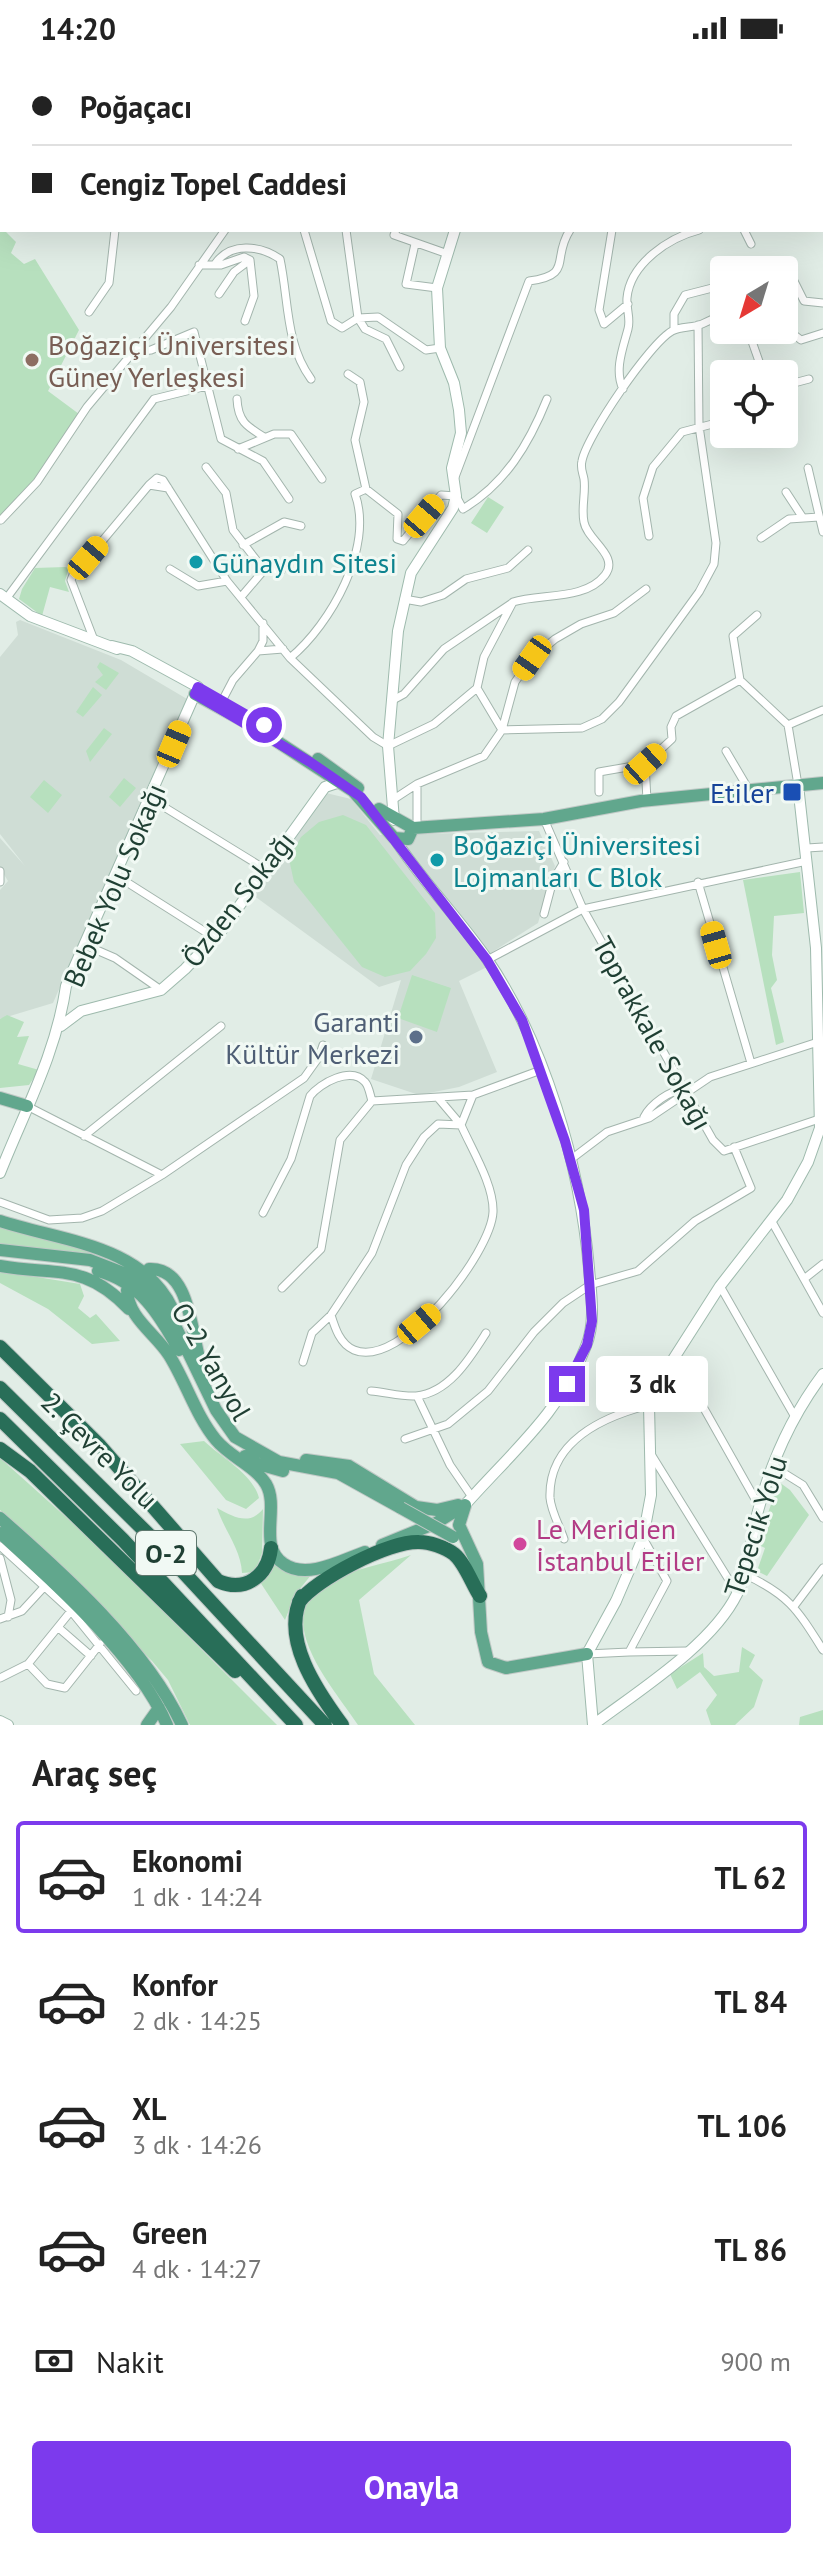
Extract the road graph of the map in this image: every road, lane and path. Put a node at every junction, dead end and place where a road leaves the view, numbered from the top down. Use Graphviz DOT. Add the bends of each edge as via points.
graph roads {
  1 [pos="115,232"];
  2 [pos="224,232"];
  3 [pos="305,232"];
  4 [pos="346,232"];
  5 [pos="395,232"];
  6 [pos="455,232"];
  7 [pos="569,232"];
  8 [pos="612,232"];
  9 [pos="695,232"];
  10 [pos="745,232"];
  11 [pos="415,244"];
  12 [pos="751,244"];
  13 [pos="450,249"];
  14 [pos="250,260"];
  15 [pos="215,264"];
  16 [pos="199,265"];
  17 [pos="437,288"];
  18 [pos="710,289"];
  19 [pos="798,289"];
  20 [pos="219,294"];
  21 [pos="823,303"];
  22 [pos="628,304"];
  23 [pos="89,312"];
  24 [pos="358,318"];
  25 [pos="710,319"];
  26 [pos="245,321"];
  27 [pos="698,325"];
  28 [pos="674,329"];
  29 [pos="823,333"];
  30 [pos="798,338"];
  31 [pos="440,348"];
  32 [pos="134,352"];
  33 [pos="400,367"];
  34 [pos="348,374"];
  35 [pos="311,379"];
  36 [pos="809,379"];
  37 [pos="798,382"];
  38 [pos="207,386"];
  39 [pos="623,389"];
  40 [pos="237,399"];
  41 [pos="547,399"];
  42 [pos="710,424"];
  43 [pos="699,426"];
  44 [pos="264,437"];
  45 [pos="238,449"];
  46 [pos="206,467"];
  47 [pos="808,468"];
  48 [pos="322,479"];
  49 [pos="455,479"];
  50 [pos="366,489"];
  51 [pos="786,492"];
  52 [pos="456,496"];
  53 [pos="289,499"];
  54 [pos="819,517"];
  55 [pos="803,518"];
  56 [pos="0,520"];
  57 [pos="301,526"];
  58 [pos="823,532"];
  59 [pos="649,536"];
  60 [pos="761,538"];
  61 [pos="243,545"];
  62 [pos="528,550"];
  63 [pos="170,569"];
  64 [pos="264,570"];
  65 [pos="281,571"];
  66 [pos="227,581"];
  67 [pos="646,589"];
  68 [pos="2,593"];
  69 [pos="241,597"];
  70 [pos="404,599"];
  71 [pos="513,602"];
  72 [pos="757,615"];
  73 [pos="262,621"];
  74 [pos="94,640"];
  75 [pos="283,649"];
  76 [pos="258,651"];
  77 [pos="290,658"];
  78 [pos="740,680"];
  79 [pos="477,688"];
  80 [pos="196,691"];
  81 [pos="393,700"];
  82 [pos="222,701"];
  83 [pos="823,710"];
  84 [pos="788,725"];
  85 [pos="502,730"];
  86 [pos="388,746"];
  87 [pos="726,751"];
  88 [pos="645,764"];
  89 [pos="337,783"];
  90 [pos="823,783"];
  91 [pos="417,784"];
  92 [pos="798,785"];
  93 [pos="749,790"];
  94 [pos="599,792"];
  95 [pos="151,799"];
  96 [pos="394,799"];
  97 [pos="647,800"];
  98 [pos="544,819"];
  99 [pos="402,831"];
  100 [pos="823,847"];
  101 [pos="807,848"];
  102 [pos="808,861"];
  103 [pos="564,862"];
  104 [pos="265,869"];
  105 [pos="0,871"];
  106 [pos="117,876"];
  107 [pos="0,882"];
  108 [pos="698,882"];
  109 [pos="583,909"];
  110 [pos="544,914"];
  111 [pos="215,938"];
  112 [pos="85,945"];
  113 [pos="487,960"];
  114 [pos="161,990"];
  115 [pos="64,1005"];
  116 [pos="81,1011"];
  117 [pos="61,1026"];
  118 [pos="221,1026"];
  119 [pos="821,1041"];
  120 [pos="323,1045"];
  121 [pos="751,1063"];
  122 [pos="541,1070"];
  123 [pos="685,1090"];
  124 [pos="473,1095"];
  125 [pos="0,1098"];
  126 [pos="439,1099"];
  127 [pos="372,1101"];
  128 [pos="27,1106"];
  129 [pos="822,1118"];
  130 [pos="461,1125"];
  131 [pos="84,1136"];
  132 [pos="734,1147"];
  133 [pos="570,1160"];
  134 [pos="0,1173"];
  135 [pos="162,1175"];
  136 [pos="0,1202"];
  137 [pos="263,1213"];
  138 [pos="771,1220"];
  139 [pos="0,1221"];
  140 [pos="0,1250"];
  141 [pos="0,1258"];
  142 [pos="823,1264"];
  143 [pos="0,1266"];
  144 [pos="149,1269"];
  145 [pos="804,1279"];
  146 [pos="590,1285"];
  147 [pos="720,1286"];
  148 [pos="282,1288"];
  149 [pos="127,1290"];
  150 [pos="823,1313"];
  151 [pos="331,1315"];
  152 [pos="136,1316"];
  153 [pos="486,1333"];
  154 [pos="180,1334"];
  155 [pos="0,1347"];
  156 [pos="675,1357"];
  157 [pos="303,1362"];
  158 [pos="823,1374"];
  159 [pos="0,1388"];
  160 [pos="371,1391"];
  161 [pos="417,1396"];
  162 [pos="649,1405"];
  163 [pos="216,1410"];
  164 [pos="795,1417"];
  165 [pos="0,1419"];
  166 [pos="433,1429"];
  167 [pos="405,1439"];
  168 [pos="648,1448"];
  169 [pos="0,1452"];
  170 [pos="259,1454"];
  171 [pos="774,1467"];
  172 [pos="823,1497"];
  173 [pos="812,1500"];
  174 [pos="469,1501"];
  175 [pos="759,1506"];
  176 [pos="399,1510"];
  177 [pos="0,1518"];
  178 [pos="823,1518"];
  179 [pos="0,1533"];
  180 [pos="643,1538"];
  181 [pos="564,1539"];
  182 [pos="0,1546"];
  183 [pos="271,1548"];
  184 [pos="366,1552"];
  185 [pos="1,1563"];
  186 [pos="823,1568"];
  187 [pos="744,1574"];
  188 [pos="45,1586"];
  189 [pos="737,1593"];
  190 [pos="480,1596"];
  191 [pos="299,1602"];
  192 [pos="795,1605"];
  193 [pos="71,1611"];
  194 [pos="4,1618"];
  195 [pos="60,1629"];
  196 [pos="100,1644"];
  197 [pos="823,1650"];
  198 [pos="687,1651"];
  199 [pos="629,1652"];
  200 [pos="587,1654"];
  201 [pos="91,1656"];
  202 [pos="28,1664"];
  203 [pos="0,1678"];
  204 [pos="136,1691"];
  205 [pos="159,1708"];
  206 [pos="0,1721"];
  207 [pos="8,1725"];
  208 [pos="147,1725"];
  209 [pos="167,1725"];
  210 [pos="182,1725"];
  211 [pos="295,1725"];
  212 [pos="325,1725"];
  213 [pos="342,1725"];
  214 [pos="593,1725"];
  1 -- 23 [label="street" via="109,283"];
  2 -- 16 [label="street"];
  3 -- 24 [label="street" via="331,321 342,328"];
  4 -- 24 [label="street"];
  5 -- 11 [label="street"];
  6 -- 13 [label="main road"];
  7 -- 49 [label="street" via="554,275 529,281"];
  8 -- 22 [label="street" via="599,310 604,324"];
  9 -- 22 [label="street" via="657,251 637,269"];
  10 -- 12 [label="street"];
  11 -- 13 [label="street"];
  11 -- 17 [label="street" via="406,284"];
  13 -- 17 [label="main road"];
  14 -- 15 [label="street"];
  14 -- 20 [label="street"];
  14 -- 26 [label="street" via="254,296"];
  15 -- 16 [label="street"];
  15 -- 35 [label="street" via="246,247 267,250 280,259 290,334 297,360"];
  16 -- 32 [label="street"];
  17 -- 31 [label="main road"];
  18 -- 28 [label="street" via="685,295 674,314"];
  19 -- 21 [label="street" via="804,301"];
  22 -- 39 [label="street" via="630,319 618,370"];
  24 -- 31 [label="street" via="378,317 426,350"];
  24 -- 33 [label="street" via="365,329 386,339"];
  25 -- 27 [label="street"];
  27 -- 28 [label="street"];
  27 -- 43 [label="street"];
  28 -- 39 [label="street"];
  29 -- 30 [label="street"];
  31 -- 49 [label="main road" via="459,410"];
  32 -- 38 [label="street" via="194,332"];
  32 -- 56 [label="street" via="87,407 37,482"];
  34 -- 50 [label="street" via="360,382 364,402 355,440"];
  36 -- 37 [label="street"];
  38 -- 45 [label="street" via="221,439"];
  38 -- 68 [label="street" via="154,399"];
  39 -- 71 [label="street" via="581,464 584,524 609,558 605,577 578,591"];
  40 -- 44 [label="street" via="237,415"];
  41 -- 52 [label="street" via="534,432 506,472 463,509"];
  42 -- 43 [label="street"];
  43 -- 59 [label="street" via="682,432 653,467 643,498"];
  43 -- 85 [label="street" via="716,543 714,564 699,592 602,719 582,728"];
  44 -- 45 [label="street"];
  44 -- 48 [label="street" via="291,434"];
  45 -- 53 [label="street" via="263,461"];
  46 -- 61 [label="street" via="226,493 233,530"];
  47 -- 54 [label="street"];
  49 -- 52 [label="main road"];
  50 -- 52 [label="street" via="398,514 397,539 403,541 441,495"];
  50 -- 77 [label="street" via="355,494 362,519 347,575 326,615"];
  51 -- 55 [label="street"];
  52 -- 70 [label="main road" via="411,573"];
  54 -- 55 [label="street"];
  54 -- 58 [label="street"];
  55 -- 60 [label="street" via="789,519"];
  57 -- 61 [label="street" via="284,522"];
  61 -- 64 [label="street"];
  62 -- 70 [label="street" via="508,568 466,579 443,595 421,602"];
  63 -- 66 [label="street" via="198,586"];
  64 -- 65 [label="street"];
  64 -- 69 [label="street"];
  66 -- 69 [label="street"];
  66 -- 74 [label="street" via="157,478 76,567 71,580"];
  67 -- 85 [label="street" via="614,613 555,639 532,658 515,682"];
  68 -- 74 [label="main road" via="30,616"];
  69 -- 73 [label="street"];
  70 -- 81 [label="main road"];
  71 -- 79 [label="street" via="484,657"];
  71 -- 81 [label="street" via="444,649"];
  72 -- 78 [label="street" via="733,636"];
  73 -- 75 [label="street"];
  73 -- 76 [label="street"];
  74 -- 80 [label="main road"];
  75 -- 76 [label="street"];
  75 -- 77 [label="street"];
  76 -- 82 [label="street"];
  77 -- 86 [label="street"];
  78 -- 84 [label="street"];
  78 -- 88 [label="street" via="676,716 672,739"];
  79 -- 85 [label="street"];
  79 -- 86 [label="street" via="434,724"];
  80 -- 82 [label="main road"];
  80 -- 89 [label="main road"];
  80 -- 95 [label="main road, Bebek Yolu Sokağı"];
  81 -- 86 [label="main road"];
  82 -- 99 [label="main road" via="337,771"];
  83 -- 84 [label="street"];
  84 -- 92 [label="street"];
  85 -- 91 [label="street" via="484,756"];
  86 -- 96 [label="main road"];
  87 -- 93 [label="street"];
  88 -- 94 [label="street" via="599,772"];
  88 -- 97 [label="street"];
  89 -- 99 [label="main road"];
  89 -- 104 [label="main road, Özden Sokağı" via="325,787"];
  90 -- 92 [label="main road"];
  91 -- 96 [label="street"];
  91 -- 99 [label="street"];
  92 -- 93 [label="main road"];
  92 -- 101 [label="main road"];
  93 -- 97 [label="main road"];
  95 -- 104 [label="street"];
  95 -- 106 [label="main road, Bebek Yolu Sokağı"];
  96 -- 99 [label="main road"];
  97 -- 98 [label="main road"];
  98 -- 99 [label="main road"];
  98 -- 103 [label="street, Toprakkale Sokağı"];
  99 -- 113 [label="main road" via="419,870"];
  100 -- 101 [label="street"];
  101 -- 102 [label="main road"];
  102 -- 108 [label="street"];
  102 -- 119 [label="main road"];
  103 -- 109 [label="street, Toprakkale Sokağı"];
  103 -- 110 [label="street"];
  104 -- 111 [label="main road, Özden Sokağı"];
  105 -- 107 [label="street"];
  106 -- 111 [label="street"];
  106 -- 112 [label="main road, Bebek Yolu Sokağı"];
  108 -- 109 [label="street"];
  108 -- 121 [label="street"];
  109 -- 113 [label="street"];
  109 -- 123 [label="street, Toprakkale Sokağı"];
  111 -- 114 [label="main road, Özden Sokağı"];
  112 -- 114 [label="street" via="115,958"];
  112 -- 115 [label="main road, Bebek Yolu Sokağı" via="66,986"];
  113 -- 122 [label="main road" via="522,1020"];
  114 -- 116 [label="main road, Özden Sokağı"];
  115 -- 116 [label="main road"];
  115 -- 117 [label="main road, Bebek Yolu Sokağı"];
  116 -- 117 [label="main road, Özden Sokağı"];
  117 -- 128 [label="main road, Bebek Yolu Sokağı"];
  118 -- 131 [label="street"];
  119 -- 121 [label="street"];
  119 -- 129 [label="main road"];
  120 -- 135 [label="street" via="304,1078"];
  121 -- 123 [label="street"];
  122 -- 124 [label="street"];
  122 -- 133 [label="main road"];
  123 -- 132 [label="street, Toprakkale Sokağı" via="713,1140 724,1151"];
  123 -- 133 [label="street" via="649,1118 607,1132"];
  124 -- 126 [label="street"];
  124 -- 130 [label="street"];
  125 -- 128 [label="main road"];
  126 -- 127 [label="street"];
  126 -- 130 [label="street"];
  127 -- 137 [label="street" via="366,1083 357,1076 317,1087 291,1159"];
  127 -- 148 [label="street" via="340,1140 321,1249"];
  128 -- 131 [label="street"];
  128 -- 134 [label="main road, Bebek Yolu Sokağı"];
  129 -- 132 [label="street, Toprakkale Sokağı"];
  129 -- 138 [label="main road" via="808,1162"];
  130 -- 151 [label="street" via="438,1124 424,1137 393,1194 372,1253"];
  130 -- 151 [label="street" via="493,1209 490,1230 472,1263 438,1308 400,1340 377,1350 358,1352 347,1345"];
  131 -- 135 [label="street"];
  132 -- 146 [label="street" via="751,1188 695,1221 638,1271"];
  133 -- 146 [label="main road" via="584,1210"];
  135 -- 136 [label="street" via="82,1218 49,1220"];
  138 -- 145 [label="street"];
  138 -- 147 [label="main road"];
  139 -- 154 [label="main road" via="92,1247 138,1267 164,1291"];
  140 -- 154 [label="main road" via="90,1260 122,1270 159,1300"];
  141 -- 176 [label="main road, O-2 Yanyol" via="87,1268 127,1283 160,1317 220,1430 246,1456 275,1470 340,1481"];
  142 -- 145 [label="street"];
  143 -- 152 [label="main road" via="85,1279 117,1297"];
  144 -- 163 [label="main road" via="164,1270 179,1285"];
  145 -- 150 [label="street"];
  146 -- 166 [label="street" via="534,1332 488,1391 448,1424"];
  146 -- 174 [label="main road" via="592,1321 575,1370 533,1434"];
  147 -- 156 [label="main road"];
  147 -- 164 [label="street"];
  149 -- 152 [label="main road"];
  151 -- 157 [label="street" via="312,1333"];
  152 -- 183 [label="main road" via="169,1354 214,1437 264,1481"];
  153 -- 161 [label="street" via="453,1378"];
  154 -- 163 [label="main road"];
  155 -- 183 [label="highway" via="100,1446 218,1581 236,1586 257,1578 268,1565"];
  156 -- 162 [label="main road"];
  156 -- 175 [label="street"];
  158 -- 164 [label="main road, Tepecik Yolu"];
  159 -- 212 [label="highway, 2. Çevre Yolu / O-2" via="139,1525"];
  160 -- 161 [label="street"];
  161 -- 166 [label="street"];
  162 -- 168 [label="main road"];
  162 -- 181 [label="street" via="608,1416 564,1451 552,1469 550,1501"];
  163 -- 170 [label="main road" via="235,1437"];
  164 -- 171 [label="main road, Tepecik Yolu"];
  165 -- 211 [label="highway, 2. Çevre Yolu / O-2" via="123,1540"];
  166 -- 167 [label="street"];
  166 -- 174 [label="street"];
  168 -- 180 [label="main road" via="651,1495"];
  168 -- 189 [label="street"];
  169 -- 211 [label="highway" via="20,1461"];
  170 -- 174 [label="main road" via="349,1466 416,1507 437,1510"];
  170 -- 176 [label="main road" via="338,1473"];
  171 -- 173 [label="street" via="803,1485"];
  171 -- 175 [label="main road, Tepecik Yolu"];
  172 -- 173 [label="street"];
  173 -- 178 [label="street"];
  174 -- 184 [label="main road" via="436,1523"];
  174 -- 190 [label="main road" via="459,1525 477,1564"];
  175 -- 187 [label="main road, Tepecik Yolu"];
  176 -- 190 [label="main road, O-2 Yanyol" via="450,1539"];
  177 -- 210 [label="main road" via="129,1648 167,1693"];
  179 -- 205 [label="main road" via="120,1655"];
  180 -- 199 [label="street" via="667,1581"];
  180 -- 200 [label="main road"];
  182 -- 188 [label="street"];
  183 -- 184 [label="main road" via="280,1562 302,1570"];
  184 -- 191 [label="highway" via="313,1582"];
  185 -- 194 [label="street" via="11,1600"];
  186 -- 192 [label="street"];
  187 -- 189 [label="main road, Tepecik Yolu"];
  187 -- 192 [label="street"];
  188 -- 193 [label="street"];
  188 -- 194 [label="street" via="22,1611"];
  189 -- 198 [label="main road, Tepecik Yolu"];
  190 -- 191 [label="highway" via="453,1553 421,1542 339,1572 316,1584"];
  190 -- 200 [label="main road" via="484,1654 494,1666"];
  191 -- 213 [label="highway" via="294,1617 297,1641"];
  192 -- 197 [label="street"];
  193 -- 195 [label="street"];
  193 -- 196 [label="street"];
  195 -- 201 [label="street"];
  195 -- 202 [label="street"];
  196 -- 201 [label="street"];
  196 -- 204 [label="street"];
  198 -- 199 [label="street"];
  198 -- 214 [label="main road, Tepecik Yolu"];
  199 -- 200 [label="street"];
  200 -- 214 [label="main road"];
  201 -- 202 [label="street" via="59,1689"];
  202 -- 203 [label="street"];
  205 -- 208 [label="main road"];
  205 -- 209 [label="main road"];
  206 -- 207 [label="main road"];
}
